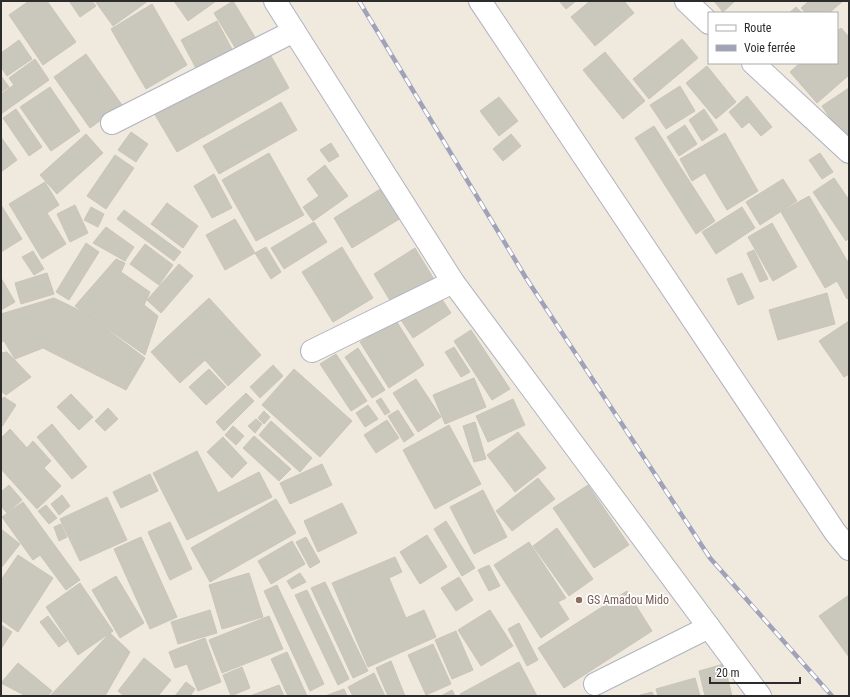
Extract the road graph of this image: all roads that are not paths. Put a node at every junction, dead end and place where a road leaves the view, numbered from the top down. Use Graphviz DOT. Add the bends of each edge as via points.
graph roads {
  1 [pos="275,1"];
  2 [pos="480,1"];
  3 [pos="686,1"];
  4 [pos="708,22"];
  5 [pos="294,31"];
  6 [pos="754,64"];
  7 [pos="112,123"];
  8 [pos="849,152"];
  9 [pos="453,282"];
  10 [pos="312,351"];
  11 [pos="849,549"];
  12 [pos="709,627"];
  13 [pos="595,684"];
  14 [pos="760,696"];
  1 -- 5 [label="street"];
  2 -- 11 [label="street" via="835,532"];
  3 -- 4 [label="street"];
  5 -- 7 [label="street"];
  5 -- 9 [label="street"];
  6 -- 8 [label="street"];
  9 -- 10 [label="street"];
  9 -- 12 [label="street"];
  12 -- 13 [label="street"];
  12 -- 14 [label="street"];
}
